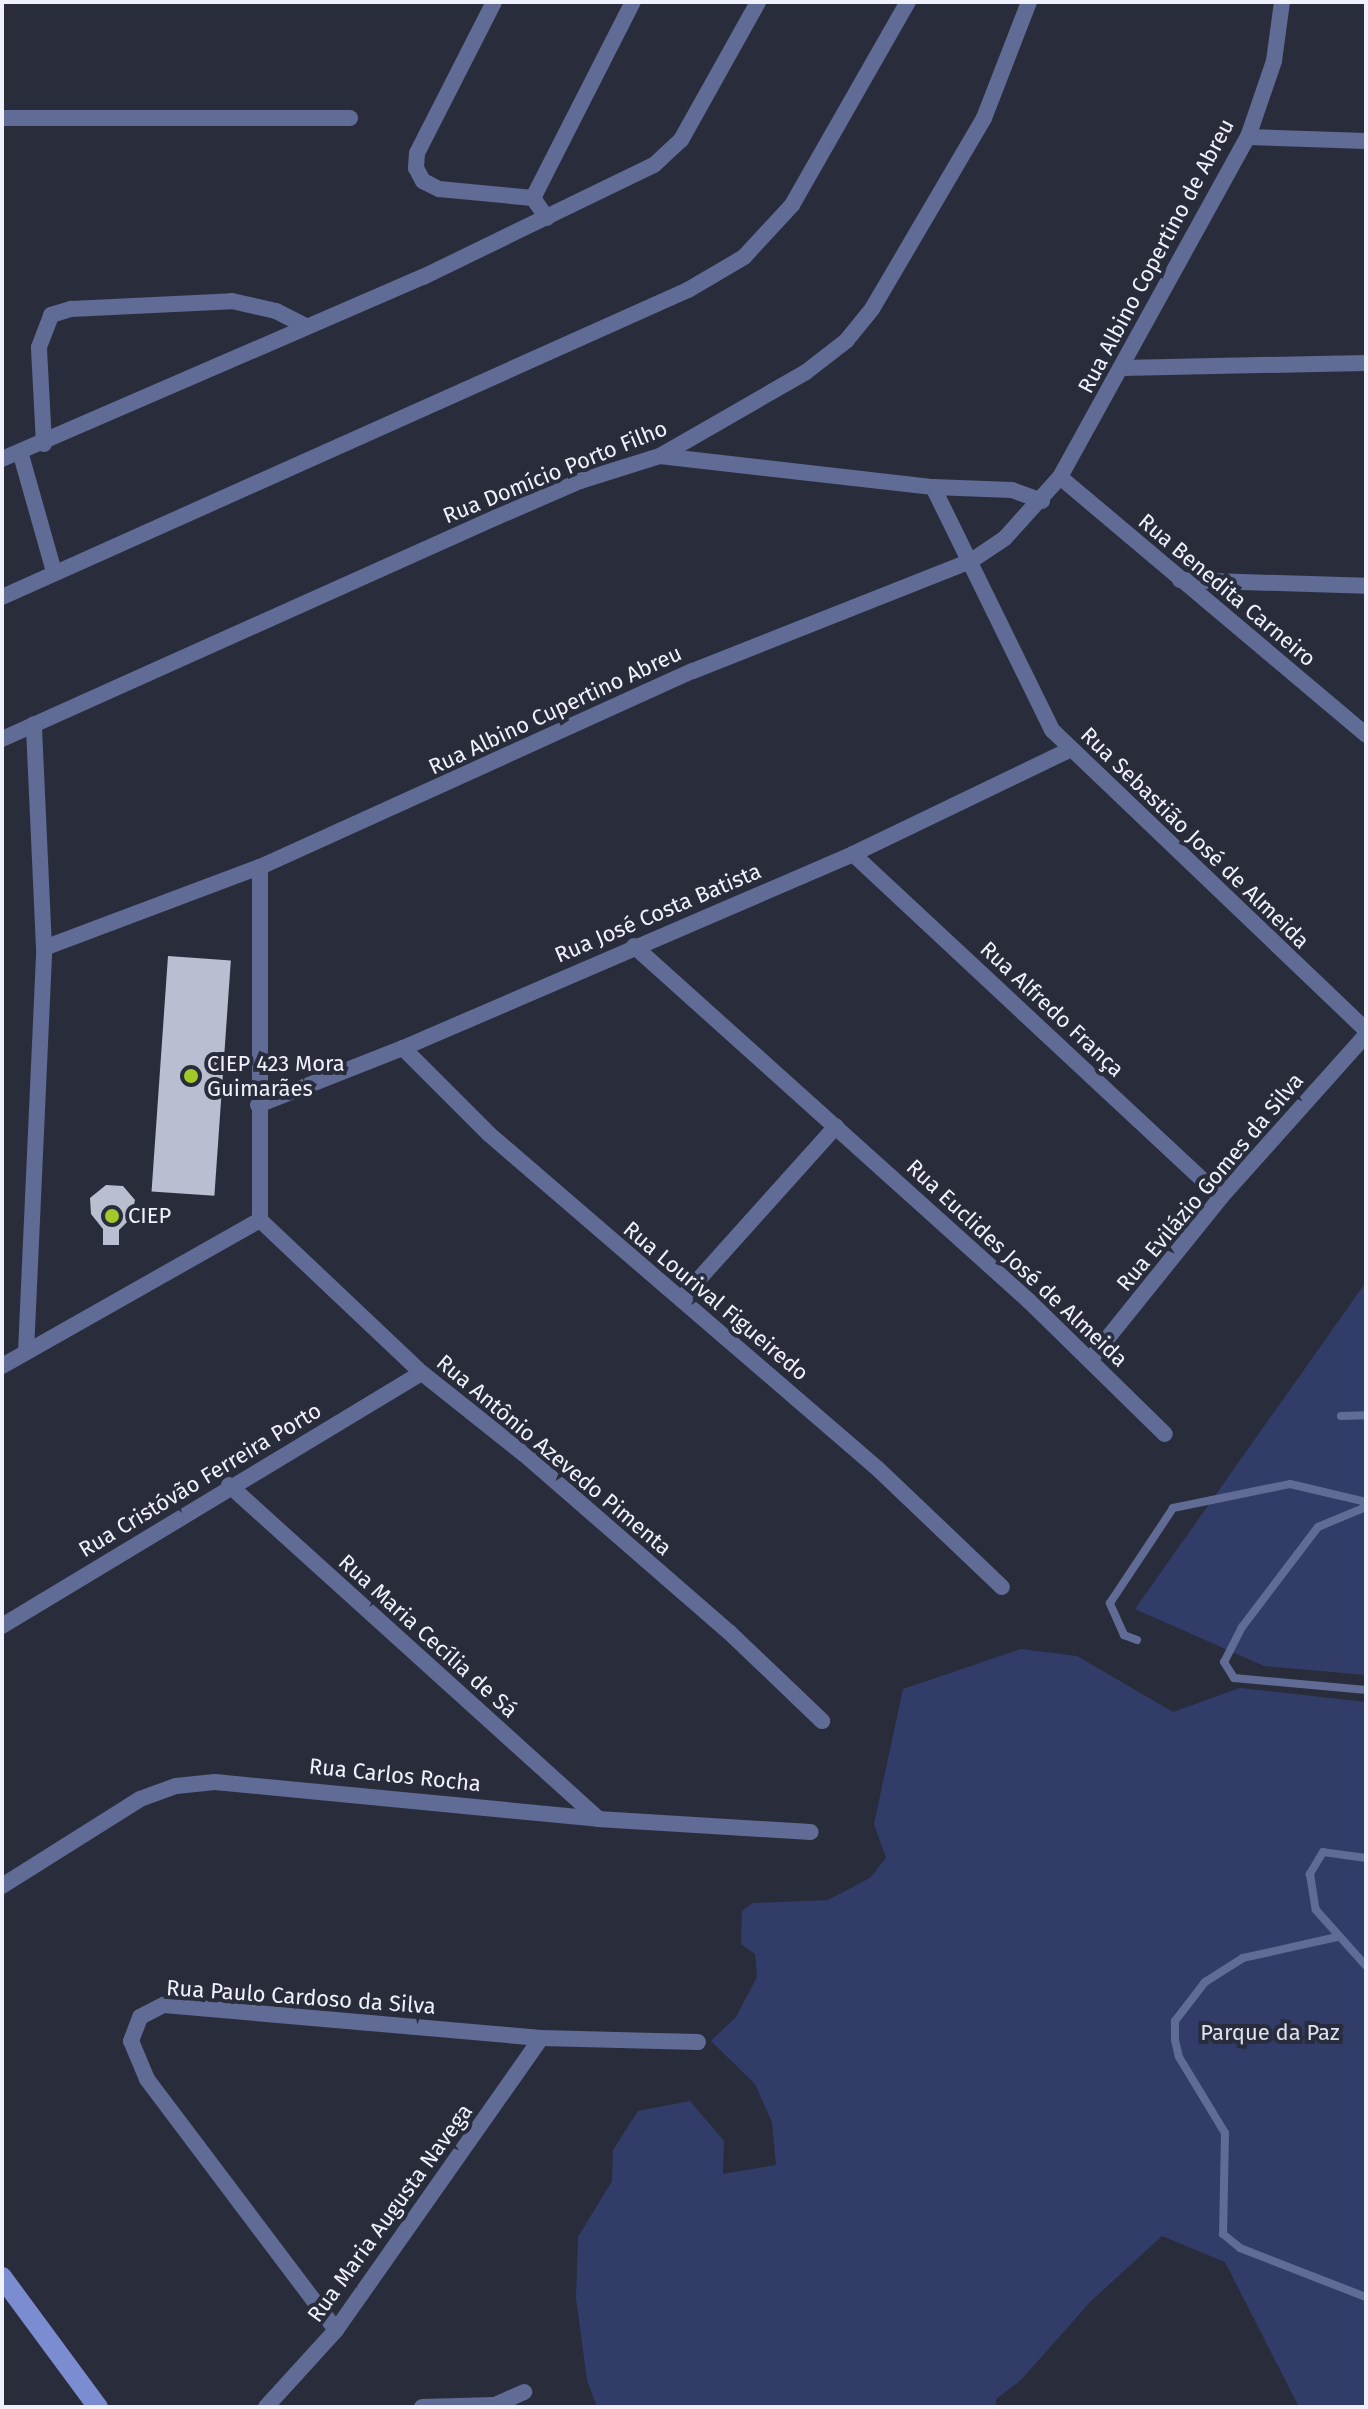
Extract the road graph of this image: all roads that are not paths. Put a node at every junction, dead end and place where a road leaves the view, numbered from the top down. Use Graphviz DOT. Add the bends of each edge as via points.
graph roads {
  1 [pos="494,2"];
  2 [pos="633,2"];
  3 [pos="758,2"];
  4 [pos="908,2"];
  5 [pos="1029,2"];
  6 [pos="1282,2"];
  7 [pos="2,118"];
  8 [pos="350,118"];
  9 [pos="1248,137"];
  10 [pos="1366,141"];
  11 [pos="533,198"];
  12 [pos="547,218"];
  13 [pos="305,326"];
  14 [pos="1366,363"];
  15 [pos="1122,368"];
  16 [pos="44,444"];
  17 [pos="21,455"];
  18 [pos="660,456"];
  19 [pos="2,459"];
  20 [pos="1060,477"];
  21 [pos="933,487"];
  22 [pos="1042,501"];
  23 [pos="971,561"];
  24 [pos="54,572"];
  25 [pos="1180,580"];
  26 [pos="1366,586"];
  27 [pos="2,597"];
  28 [pos="34,724"];
  29 [pos="1366,735"];
  30 [pos="2,739"];
  31 [pos="1069,750"];
  32 [pos="853,854"];
  33 [pos="260,867"];
  34 [pos="634,946"];
  35 [pos="44,948"];
  36 [pos="1366,1032"];
  37 [pos="403,1048"];
  38 [pos="258,1105"];
  39 [pos="836,1126"];
  40 [pos="1221,1197"];
  41 [pos="260,1220"];
  42 [pos="681,1299"];
  43 [pos="26,1352"];
  44 [pos="1090,1360"];
  45 [pos="2,1366"];
  46 [pos="422,1373"];
  47 [pos="1366,1415"];
  48 [pos="1341,1416"];
  49 [pos="1165,1434"];
  50 [pos="229,1485"];
  51 [pos="1366,1504"];
  52 [pos="1002,1587"];
  53 [pos="2,1626"];
  54 [pos="1137,1640"];
  55 [pos="1366,1690"];
  56 [pos="822,1721"];
  57 [pos="598,1819"];
  58 [pos="811,1832"];
  59 [pos="1366,1858"];
  60 [pos="2,1886"];
  61 [pos="1337,1937"];
  62 [pos="1366,1966"];
  63 [pos="541,2038"];
  64 [pos="698,2042"];
  65 [pos="2,2277"];
  66 [pos="1366,2297"];
  67 [pos="336,2330"];
  68 [pos="524,2392"];
  69 [pos="98,2407"];
  70 [pos="266,2407"];
  71 [pos="422,2407"];
  1 -- 11 [label="street" via="417,153 416,168 423,181 439,189"];
  2 -- 11 [label="street"];
  3 -- 12 [label="street" via="681,140 654,165"];
  4 -- 24 [label="street" via="792,205 744,257 688,290"];
  5 -- 18 [label="street, Rua Domício Porto Filho" via="984,118 872,309 846,341 806,372"];
  6 -- 9 [label="street, Rua Albino Copertino de Abreu" via="1274,61"];
  7 -- 8 [label="street"];
  9 -- 10 [label="street"];
  9 -- 15 [label="street, Rua Albino Copertino de Abreu"];
  11 -- 12 [label="street"];
  12 -- 13 [label="street"];
  13 -- 16 [label="street"];
  13 -- 16 [label="street" via="276,311 232,301 71,309 51,315 39,347"];
  14 -- 15 [label="street"];
  15 -- 20 [label="street, Rua Albino Copertino de Abreu"];
  16 -- 17 [label="street"];
  17 -- 19 [label="street"];
  17 -- 24 [label="street"];
  18 -- 21 [label="street"];
  18 -- 28 [label="street, Rua Domício Porto Filho" via="552,493"];
  20 -- 22 [label="street, Rua Albino Cupertino Abreu"];
  20 -- 25 [label="street, Rua Benedita Carneiro"];
  21 -- 22 [label="street" via="1012,490"];
  21 -- 23 [label="street, Rua Sebastião José de Almeida"];
  22 -- 23 [label="street, Rua Albino Cupertino Abreu" via="1024,522"];
  23 -- 31 [label="street, Rua Sebastião José de Almeida" via="1043,714"];
  23 -- 33 [label="street, Rua Albino Cupertino Abreu" via="693,671"];
  24 -- 27 [label="street"];
  25 -- 26 [label="street"];
  25 -- 29 [label="street, Rua Benedita Carneiro"];
  28 -- 30 [label="street, Rua Domício Porto Filho"];
  28 -- 35 [label="street"];
  31 -- 32 [label="street, Rua José Costa Batista"];
  31 -- 36 [label="street, Rua Sebastião José de Almeida"];
  32 -- 34 [label="street, Rua José Costa Batista"];
  32 -- 40 [label="street, Rua Alfredo França"];
  33 -- 35 [label="street, Rua Albino Cupertino Abreu"];
  33 -- 38 [label="street"];
  34 -- 37 [label="street, Rua José Costa Batista"];
  34 -- 39 [label="street, Rua Euclides José de Almeida"];
  35 -- 43 [label="street"];
  36 -- 40 [label="street, Rua Evilázio Gomes da Silva"];
  37 -- 38 [label="street, Rua José Costa Batista"];
  37 -- 42 [label="street, Rua Lourival Figueiredo" via="489,1134"];
  38 -- 41 [label="street"];
  39 -- 42 [label="street"];
  39 -- 44 [label="street, Rua Euclides José de Almeida"];
  40 -- 44 [label="street, Rua Evilázio Gomes da Silva"];
  41 -- 43 [label="street"];
  41 -- 46 [label="street, Rua Antônio Azevedo Pimenta"];
  42 -- 52 [label="street, Rua Lourival Figueiredo" via="878,1469"];
  43 -- 45 [label="street"];
  44 -- 49 [label="street, Rua Euclides José de Almeida"];
  46 -- 50 [label="street, Rua Cristóvão Ferreira Porto"];
  46 -- 56 [label="street, Rua Antônio Azevedo Pimenta" via="560,1485"];
  47 -- 48 [label="lane"];
  50 -- 53 [label="street, Rua Cristóvão Ferreira Porto"];
  50 -- 57 [label="street, Rua Maria Cecília de Sá"];
  51 -- 54 [label="lane" via="1290,1484 1173,1508 1110,1603 1124,1635"];
  51 -- 55 [label="lane" via="1318,1527 1242,1627 1224,1662 1234,1678"];
  57 -- 58 [label="street, Rua Carlos Rocha"];
  57 -- 60 [label="street, Rua Carlos Rocha" via="246,1782 176,1786 116,1813"];
  59 -- 61 [label="lane" via="1334,1850 1315,1858 1312,1895"];
  61 -- 62 [label="lane"];
  61 -- 66 [label="lane" via="1243,1958 1205,1982 1175,2021 1175,2040 1179,2057 1225,2133 1223,2234 1240,2248"];
  63 -- 64 [label="street, Rua Paulo Cardoso da Silva"];
  63 -- 67 [label="street, Rua Maria Augusta Navega"];
  63 -- 67 [label="street, Rua Paulo Cardoso da Silva" via="164,2005 140,2017 131,2041 147,2079"];
  65 -- 69 [label="main road"];
  67 -- 70 [label="street, Rua Maria Augusta Navega"];
  68 -- 71 [label="street" via="495,2405"];
}
